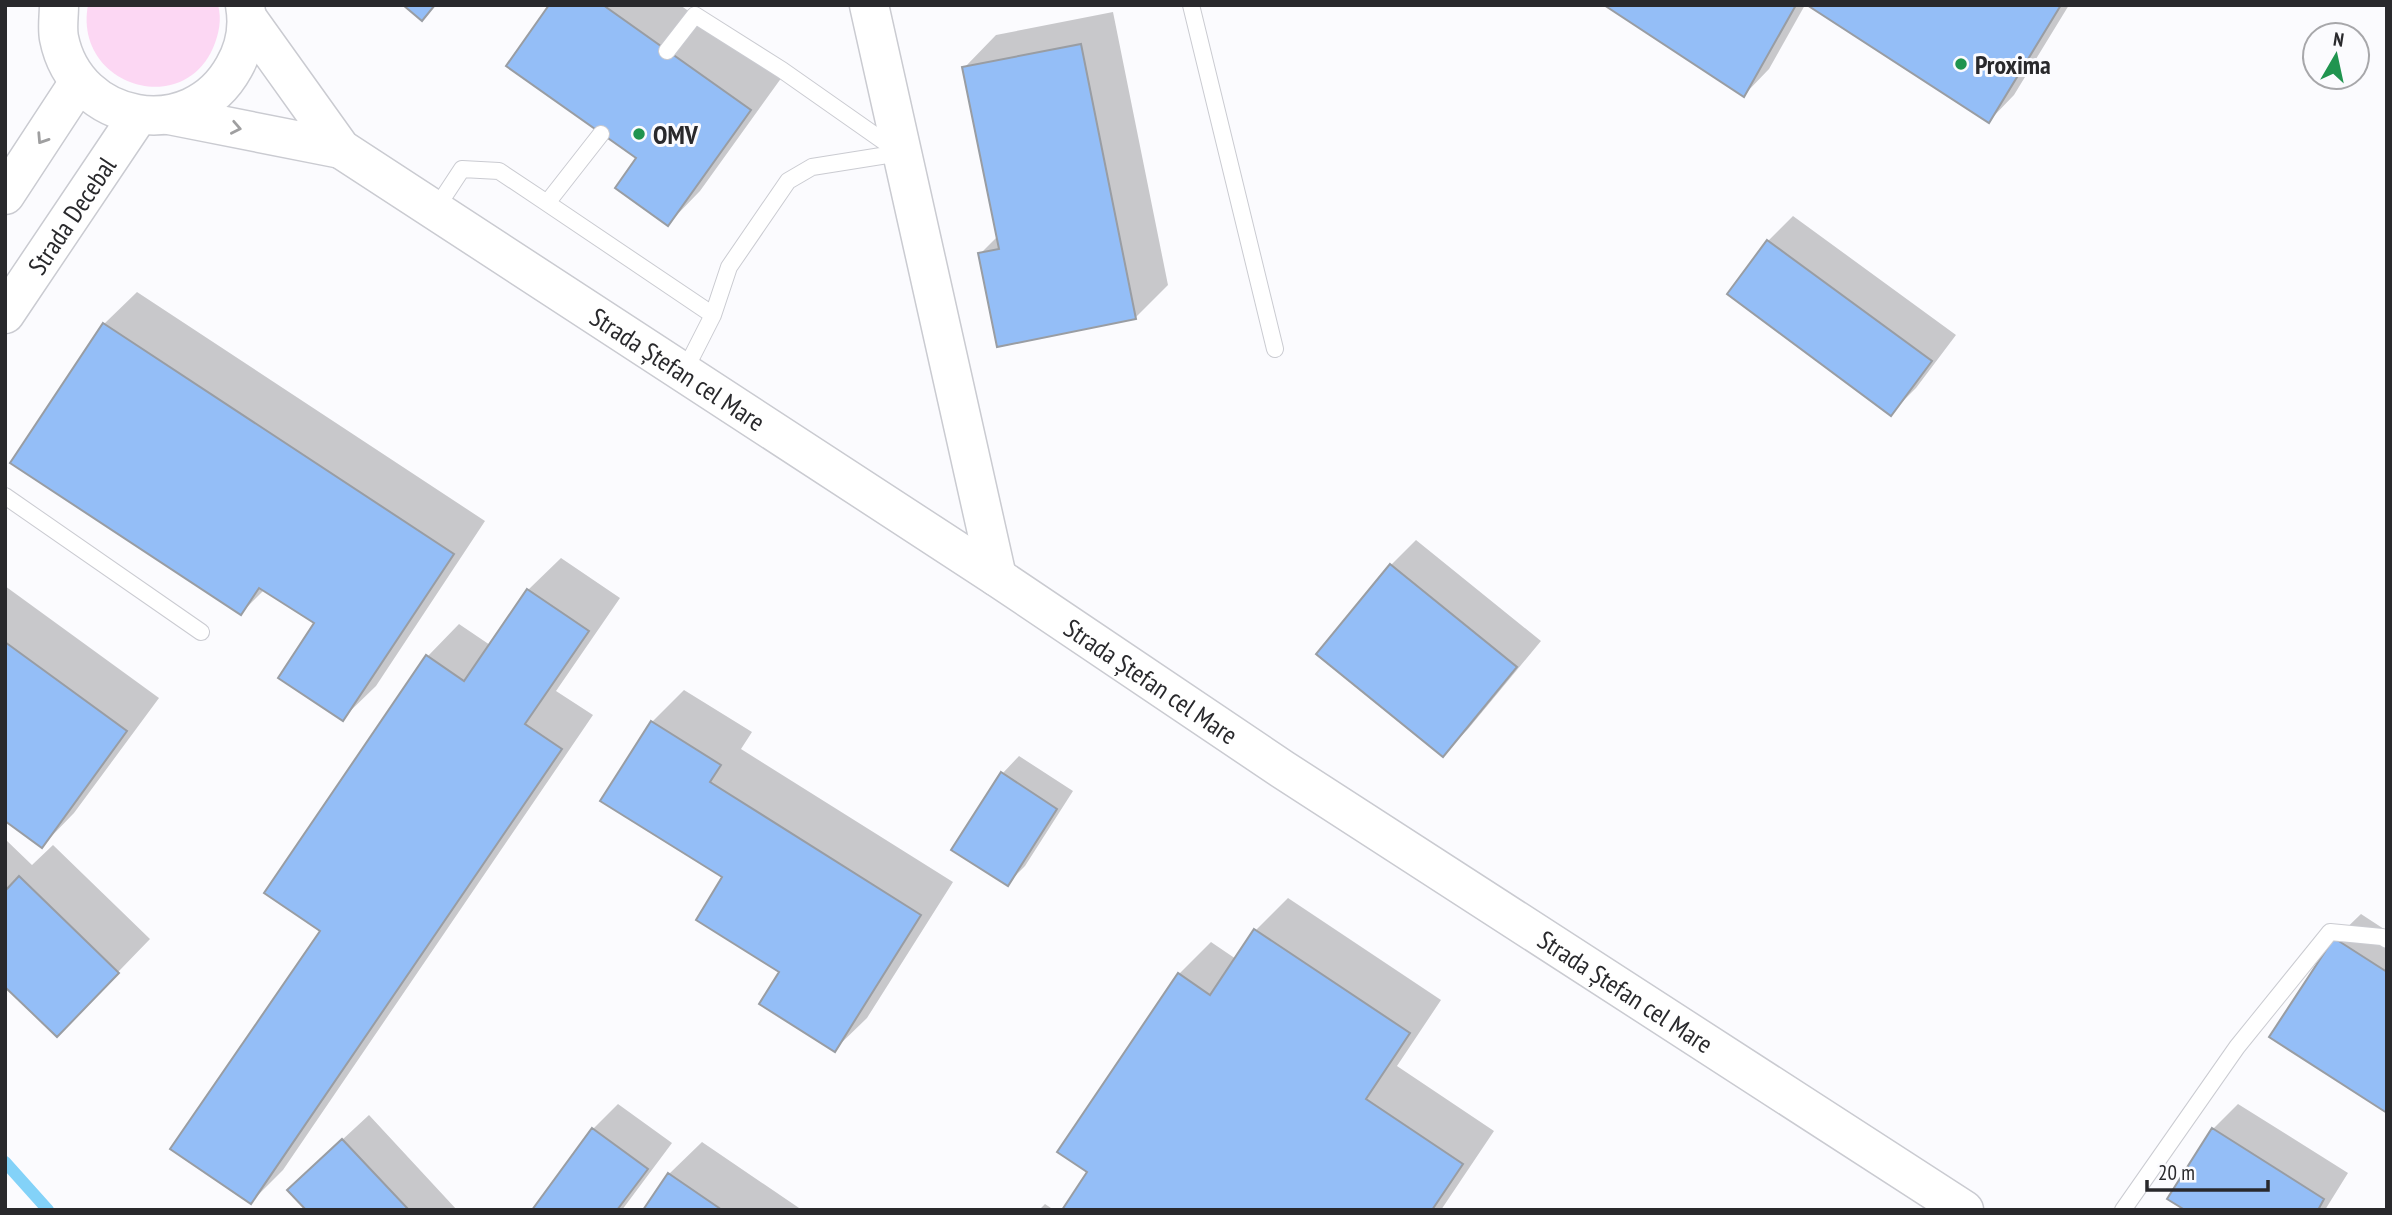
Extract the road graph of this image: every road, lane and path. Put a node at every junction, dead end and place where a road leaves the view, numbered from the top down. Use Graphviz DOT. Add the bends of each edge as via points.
graph roads {
  1 [pos="869,5"];
  2 [pos="1191,5"];
  3 [pos="246,12"];
  4 [pos="54,15"];
  5 [pos="667,51"];
  6 [pos="79,82"];
  7 [pos="153,115"];
  8 [pos="601,134"];
  9 [pos="341,149"];
  10 [pos="901,153"];
  11 [pos="5,195"];
  12 [pos="547,203"];
  13 [pos="435,210"];
  14 [pos="5,314"];
  15 [pos="713,315"];
  16 [pos="1275,349"];
  17 [pos="684,372"];
  18 [pos="5,496"];
  19 [pos="997,577"];
  20 [pos="201,632"];
  21 [pos="2387,940"];
  22 [pos="1964,1210"];
  23 [pos="2123,1210"];
  1 -- 10 [label="main road"];
  2 -- 16 [label="lane"];
  3 -- 7 [label="main road" via="242,52 226,82 200,104"];
  3 -- 9 [label="main road, Strada Ștefan cel Mare"];
  4 -- 6 [label="main road" via="65,60"];
  5 -- 10 [label="lane" via="695,15"];
  6 -- 7 [label="main road, Strada Ștefan cel Mare" via="105,104"];
  6 -- 11 [label="main road, one-way"];
  7 -- 9 [label="main road, Strada Ștefan cel Mare, one-way"];
  7 -- 14 [label="main road, Strada Decebal"];
  8 -- 12 [label="lane"];
  9 -- 13 [label="main road, Strada Ștefan cel Mare"];
  10 -- 15 [label="lane" via="812,167 788,181 729,267"];
  10 -- 19 [label="main road"];
  12 -- 13 [label="lane" via="499,171 462,169"];
  12 -- 15 [label="lane"];
  13 -- 17 [label="main road, Strada Ștefan cel Mare"];
  15 -- 17 [label="lane"];
  17 -- 19 [label="main road, Strada Ștefan cel Mare"];
  18 -- 20 [label="lane"];
  19 -- 22 [label="main road, Strada Ștefan cel Mare" via="1294,776"];
  21 -- 23 [label="lane" via="2330,932 2237,1046"];
}
